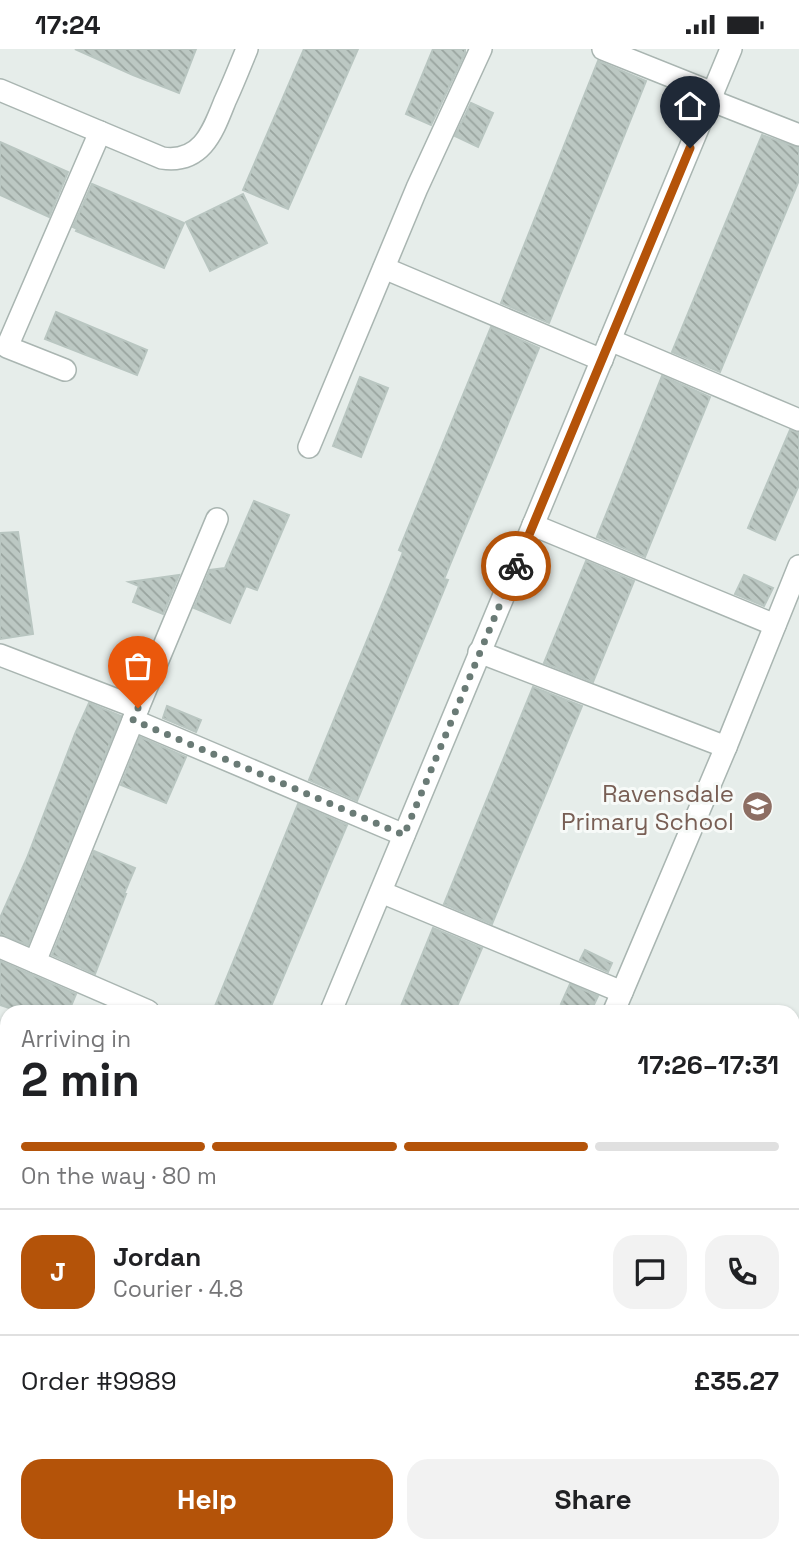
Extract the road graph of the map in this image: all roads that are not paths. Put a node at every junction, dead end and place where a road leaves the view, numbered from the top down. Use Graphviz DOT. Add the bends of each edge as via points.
graph roads {
  1 [pos="247,49"];
  2 [pos="481,49"];
  3 [pos="603,49"];
  4 [pos="731,49"];
  5 [pos="0,90"];
  6 [pos="711,96"];
  7 [pos="100,132"];
  8 [pos="799,135"];
  9 [pos="384,268"];
  10 [pos="4,345"];
  11 [pos="606,350"];
  12 [pos="65,370"];
  13 [pos="799,420"];
  14 [pos="309,447"];
  15 [pos="217,519"];
  16 [pos="533,525"];
  17 [pos="799,566"];
  18 [pos="775,625"];
  19 [pos="480,652"];
  20 [pos="0,655"];
  21 [pos="136,714"];
  22 [pos="726,747"];
  23 [pos="404,835"];
  24 [pos="381,892"];
  25 [pos="0,947"];
  26 [pos="35,962"];
  27 [pos="618,1002"];
  28 [pos="134,1005"];
  29 [pos="334,1005"];
  1 -- 7 [label="street" via="211,135 197,151 172,160"];
  2 -- 9 [label="street"];
  3 -- 6 [label="street"];
  4 -- 6 [label="street"];
  5 -- 7 [label="street"];
  6 -- 8 [label="street"];
  6 -- 11 [label="street"];
  7 -- 10 [label="street"];
  9 -- 11 [label="street"];
  9 -- 14 [label="street"];
  10 -- 12 [label="street"];
  11 -- 13 [label="street"];
  11 -- 16 [label="street"];
  15 -- 21 [label="street"];
  16 -- 18 [label="street"];
  16 -- 19 [label="street"];
  17 -- 18 [label="street"];
  18 -- 22 [label="street"];
  19 -- 22 [label="street"];
  19 -- 23 [label="street"];
  20 -- 21 [label="street"];
  21 -- 23 [label="street"];
  21 -- 26 [label="street"];
  22 -- 27 [label="street"];
  23 -- 24 [label="street"];
  24 -- 27 [label="street"];
  24 -- 29 [label="street"];
  25 -- 26 [label="street"];
  26 -- 28 [label="street"];
}
